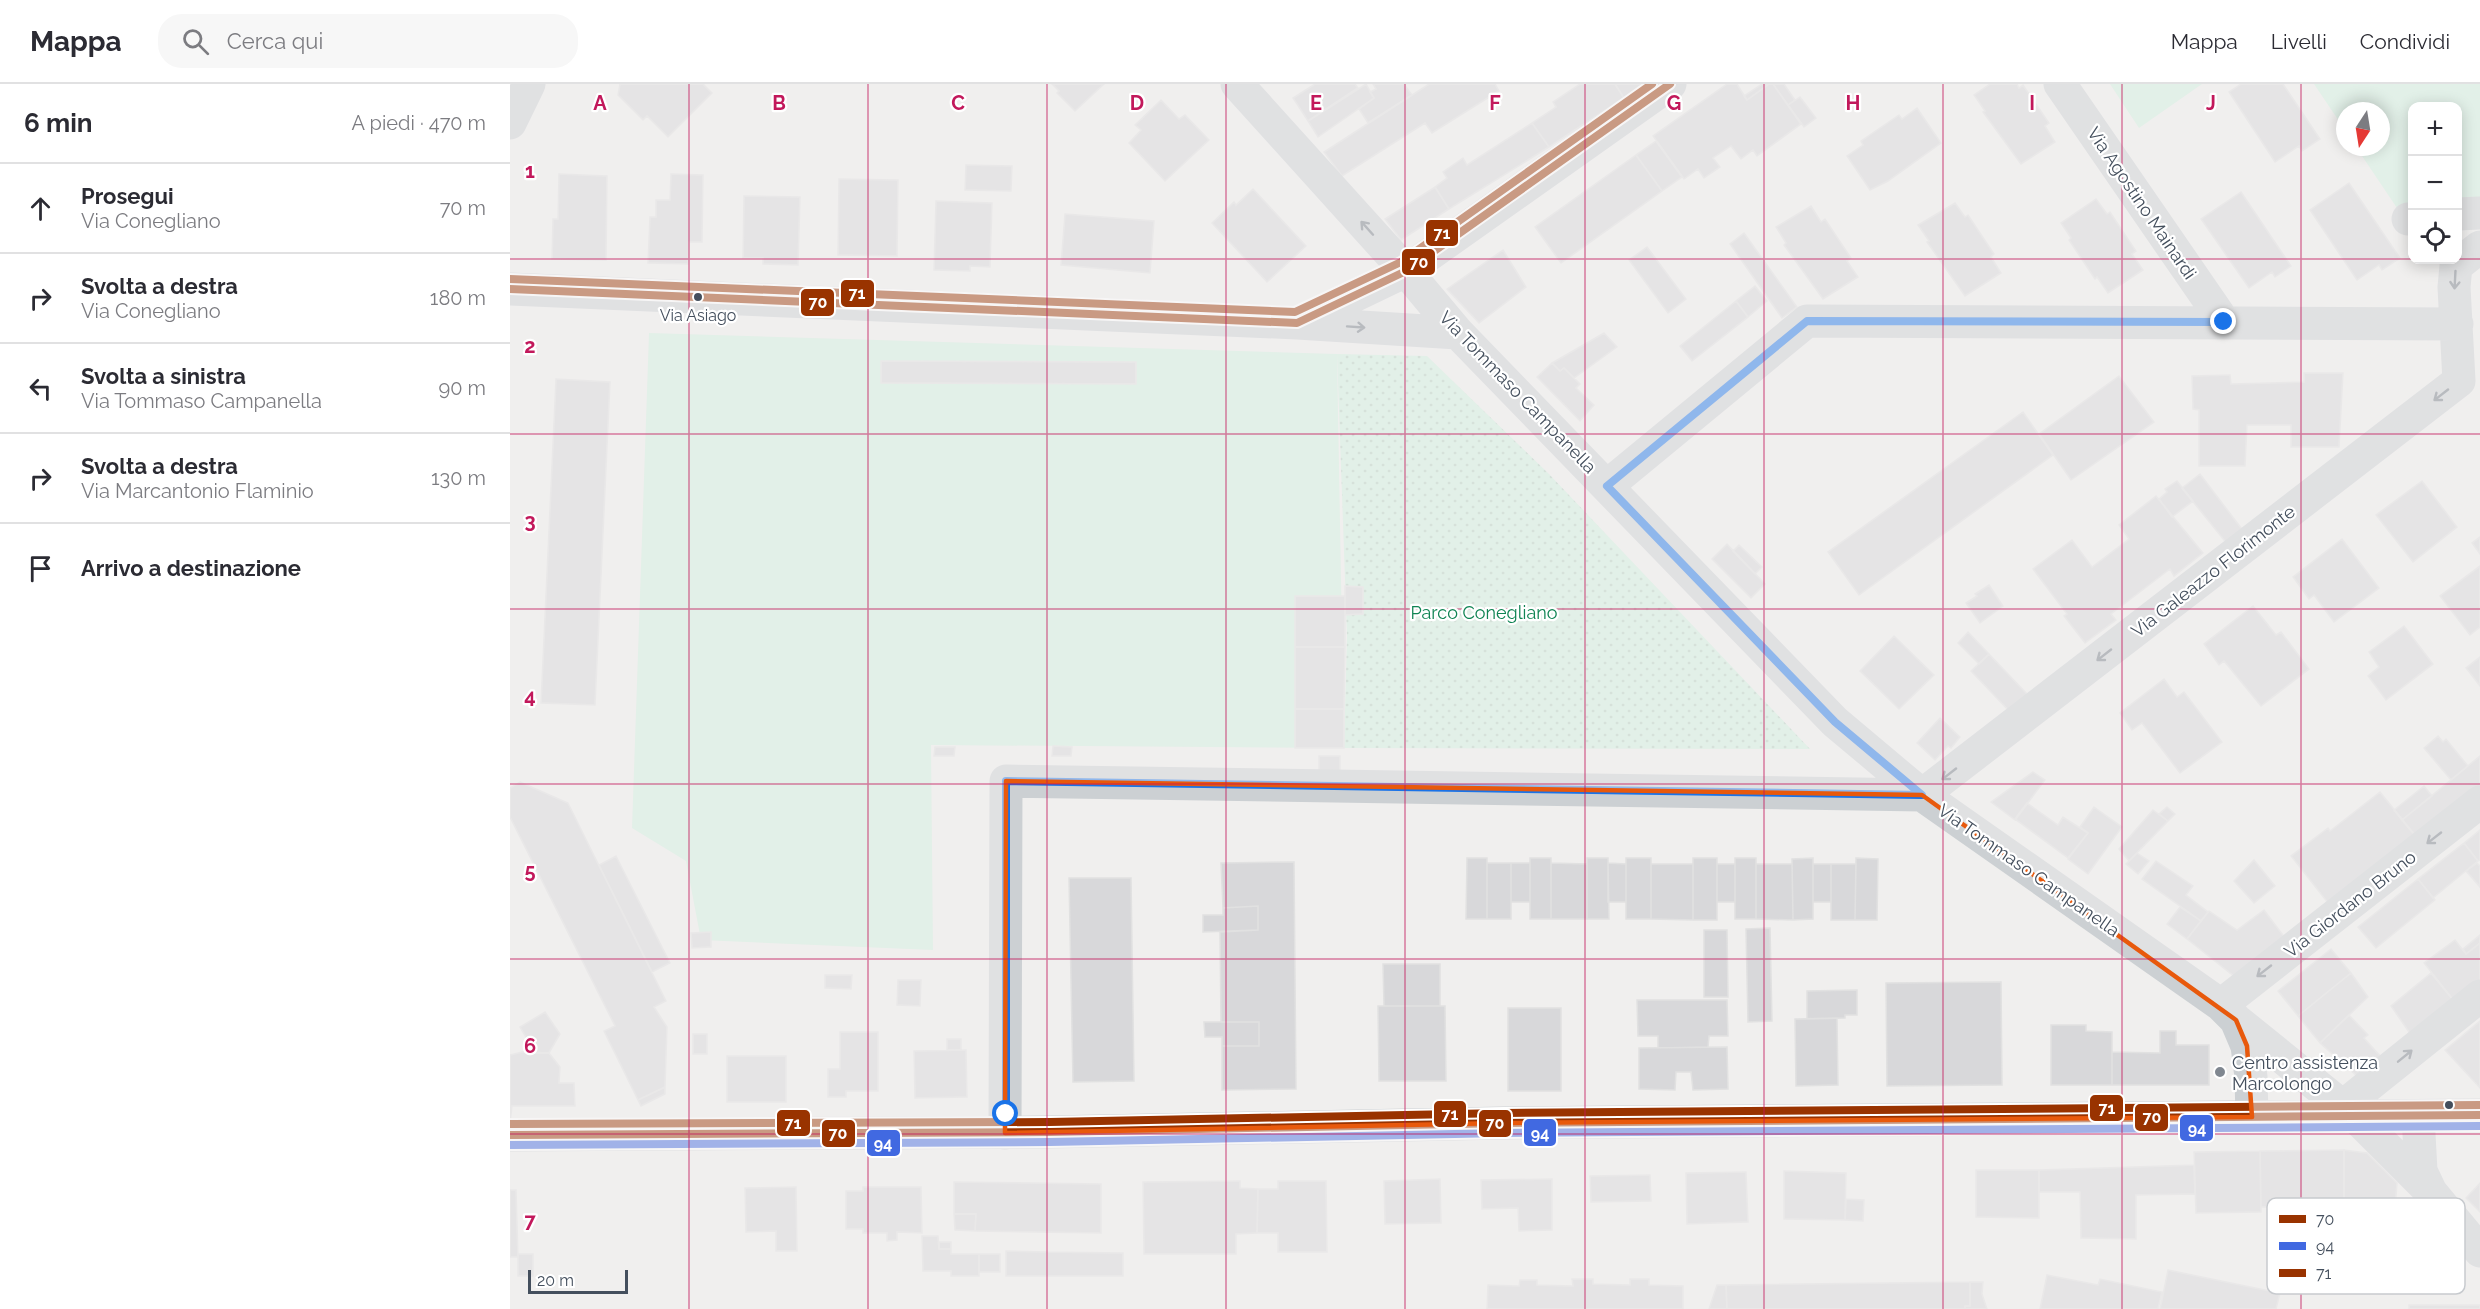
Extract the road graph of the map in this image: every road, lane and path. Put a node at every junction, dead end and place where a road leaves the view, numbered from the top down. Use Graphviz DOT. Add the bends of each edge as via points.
graph roads {
  1 [pos="530,84"];
  2 [pos="1237,84"];
  3 [pos="1670,84"];
  4 [pos="2060,84"];
  5 [pos="510,123"];
  6 [pos="2480,213"];
  7 [pos="2462,214"];
  8 [pos="2480,247"];
  9 [pos="1406,271"];
  10 [pos="510,289"];
  11 [pos="2224,322"];
  12 [pos="1297,323"];
  13 [pos="2457,324"];
  14 [pos="1458,333"];
  15 [pos="1607,486"];
  16 [pos="1922,795"];
  17 [pos="2480,802"];
  18 [pos="2480,996"];
  19 [pos="2228,1012"];
  20 [pos="2350,1111"];
  21 [pos="2480,1115"];
  22 [pos="2418,1116"];
  23 [pos="2252,1117"];
  24 [pos="1005,1133"];
  25 [pos="510,1135"];
  26 [pos="2431,1192"];
  27 [pos="2436,1198"];
  28 [pos="2465,1233"];
  29 [pos="2480,1251"];
  1 -- 5 [label="street"];
  9 -- 2 [label="street, Via Tommaso Campanella, one-way"];
  3 -- 9 [label="street"];
  4 -- 11 [label="street, Via Agostino Mainardi"];
  6 -- 7 [label="street"];
  8 -- 13 [label="street, one-way" via="2456,266"];
  9 -- 12 [label="street"];
  9 -- 14 [label="street, Via Tommaso Campanella"];
  10 -- 12 [label="street"];
  11 -- 13 [label="street"];
  11 -- 15 [label="street" via="1807,321"];
  12 -- 14 [label="street, one-way"];
  13 -- 16 [label="street, Via Galeazzo Florimonte, one-way" via="2459,381"];
  14 -- 15 [label="street, Via Tommaso Campanella"];
  15 -- 16 [label="street, Via Tommaso Campanella" via="1835,722"];
  16 -- 19 [label="street, Via Tommaso Campanella"];
  16 -- 24 [label="street" via="1006,781"];
  17 -- 19 [label="street, Via Giordano Bruno, one-way"];
  20 -- 18 [label="street, one-way"];
  19 -- 20 [label="street, Via Tommaso Campanella"];
  19 -- 23 [label="street" via="2247,1046"];
  20 -- 22 [label="street"];
  20 -- 23 [label="street"];
  20 -- 26 [label="street, Via Tommaso Campanella"];
  21 -- 22 [label="street"];
  22 -- 26 [label="street" via="2421,1171"];
  23 -- 24 [label="street" via="1504,1123"];
  24 -- 25 [label="street"];
  26 -- 27 [label="street"];
  28 -- 29 [label="street"];
}
